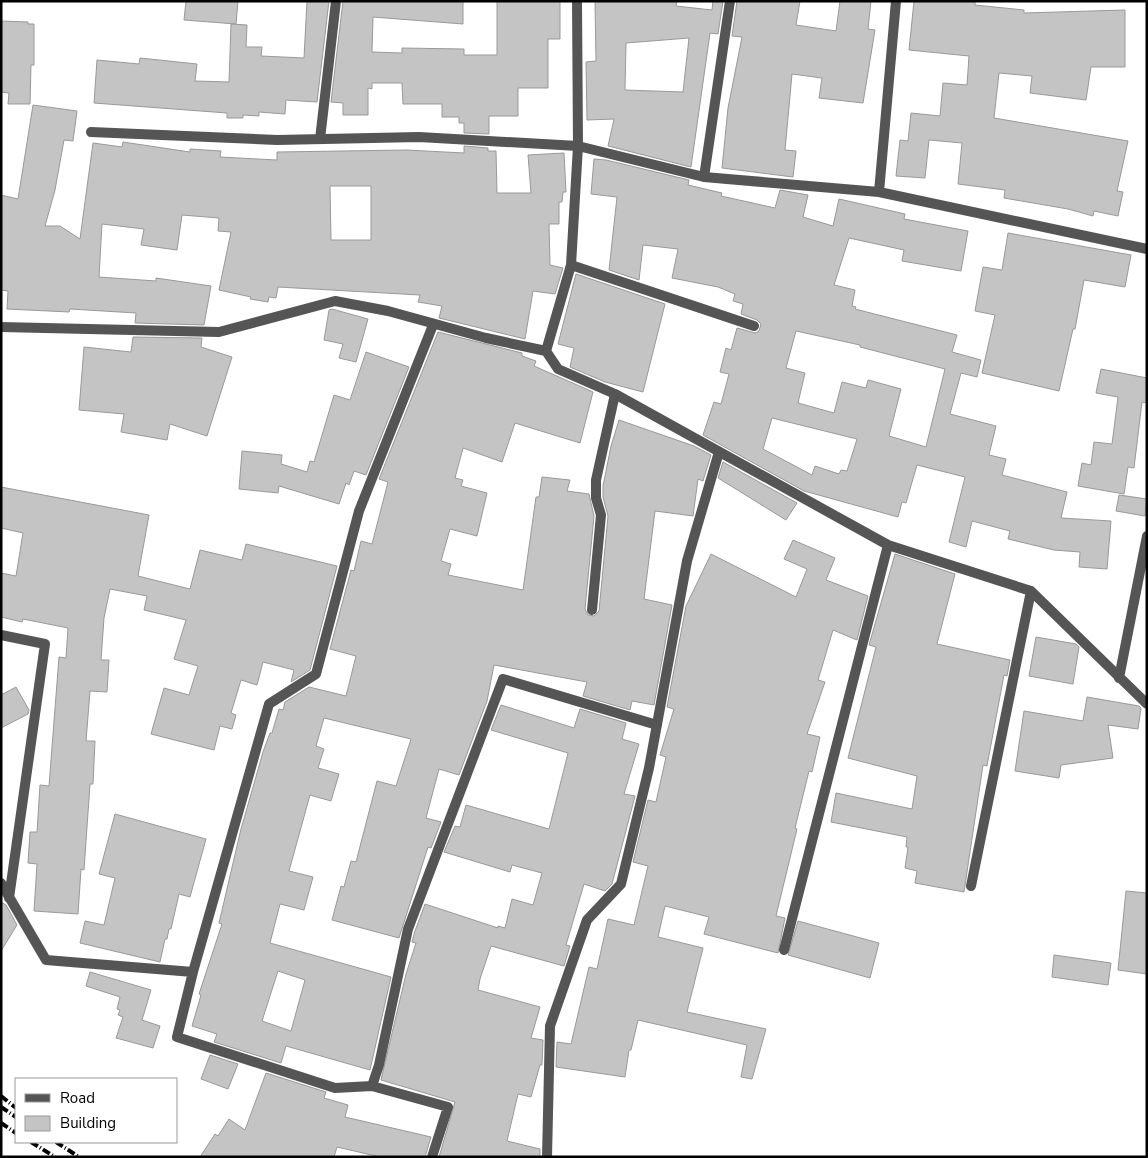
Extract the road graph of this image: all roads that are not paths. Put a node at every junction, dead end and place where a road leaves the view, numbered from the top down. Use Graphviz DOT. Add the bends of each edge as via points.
graph roads {
  1 [pos="336,1"];
  2 [pos="577,1"];
  3 [pos="730,1"];
  4 [pos="896,1"];
  5 [pos="91,132"];
  6 [pos="320,139"];
  7 [pos="578,146"];
  8 [pos="704,177"];
  9 [pos="880,192"];
  10 [pos="1147,249"];
  11 [pos="571,265"];
  12 [pos="433,325"];
  13 [pos="754,326"];
  14 [pos="1,327"];
  15 [pos="546,351"];
  16 [pos="615,394"];
  17 [pos="719,452"];
  18 [pos="1147,536"];
  19 [pos="888,545"];
  20 [pos="1031,591"];
  21 [pos="592,610"];
  22 [pos="1,635"];
  23 [pos="1119,678"];
  24 [pos="1147,704"];
  25 [pos="657,725"];
  26 [pos="1,883"];
  27 [pos="971,886"];
  28 [pos="5,896"];
  29 [pos="784,950"];
  30 [pos="193,972"];
  31 [pos="372,1086"];
  32 [pos="432,1157"];
  33 [pos="548,1157"];
  1 -- 6 [label="street"];
  2 -- 7 [label="street"];
  3 -- 8 [label="street"];
  4 -- 9 [label="street"];
  5 -- 6 [label="street"];
  6 -- 7 [label="street" via="418,137"];
  7 -- 8 [label="street"];
  7 -- 11 [label="street"];
  8 -- 9 [label="street"];
  9 -- 10 [label="street"];
  11 -- 13 [label="street"];
  11 -- 15 [label="street"];
  12 -- 14 [label="street" via="388,311 335,301 220,332"];
  12 -- 15 [label="street"];
  12 -- 30 [label="street" via="359,511 316,674 269,704"];
  15 -- 16 [label="street" via="558,369"];
  16 -- 17 [label="street"];
  16 -- 21 [label="street" via="596,480 601,516"];
  17 -- 19 [label="street"];
  17 -- 25 [label="street" via="687,561"];
  18 -- 23 [label="street"];
  19 -- 20 [label="street"];
  19 -- 29 [label="street"];
  20 -- 23 [label="street"];
  20 -- 27 [label="street"];
  22 -- 28 [label="street" via="45,644"];
  23 -- 24 [label="street"];
  25 -- 31 [label="street" via="503,679 408,929"];
  25 -- 33 [label="street" via="621,884 587,920 550,1026"];
  26 -- 28 [label="street"];
  28 -- 30 [label="street" via="46,960"];
  30 -- 31 [label="street" via="177,1037 335,1088"];
  31 -- 32 [label="street" via="448,1108"];
}
